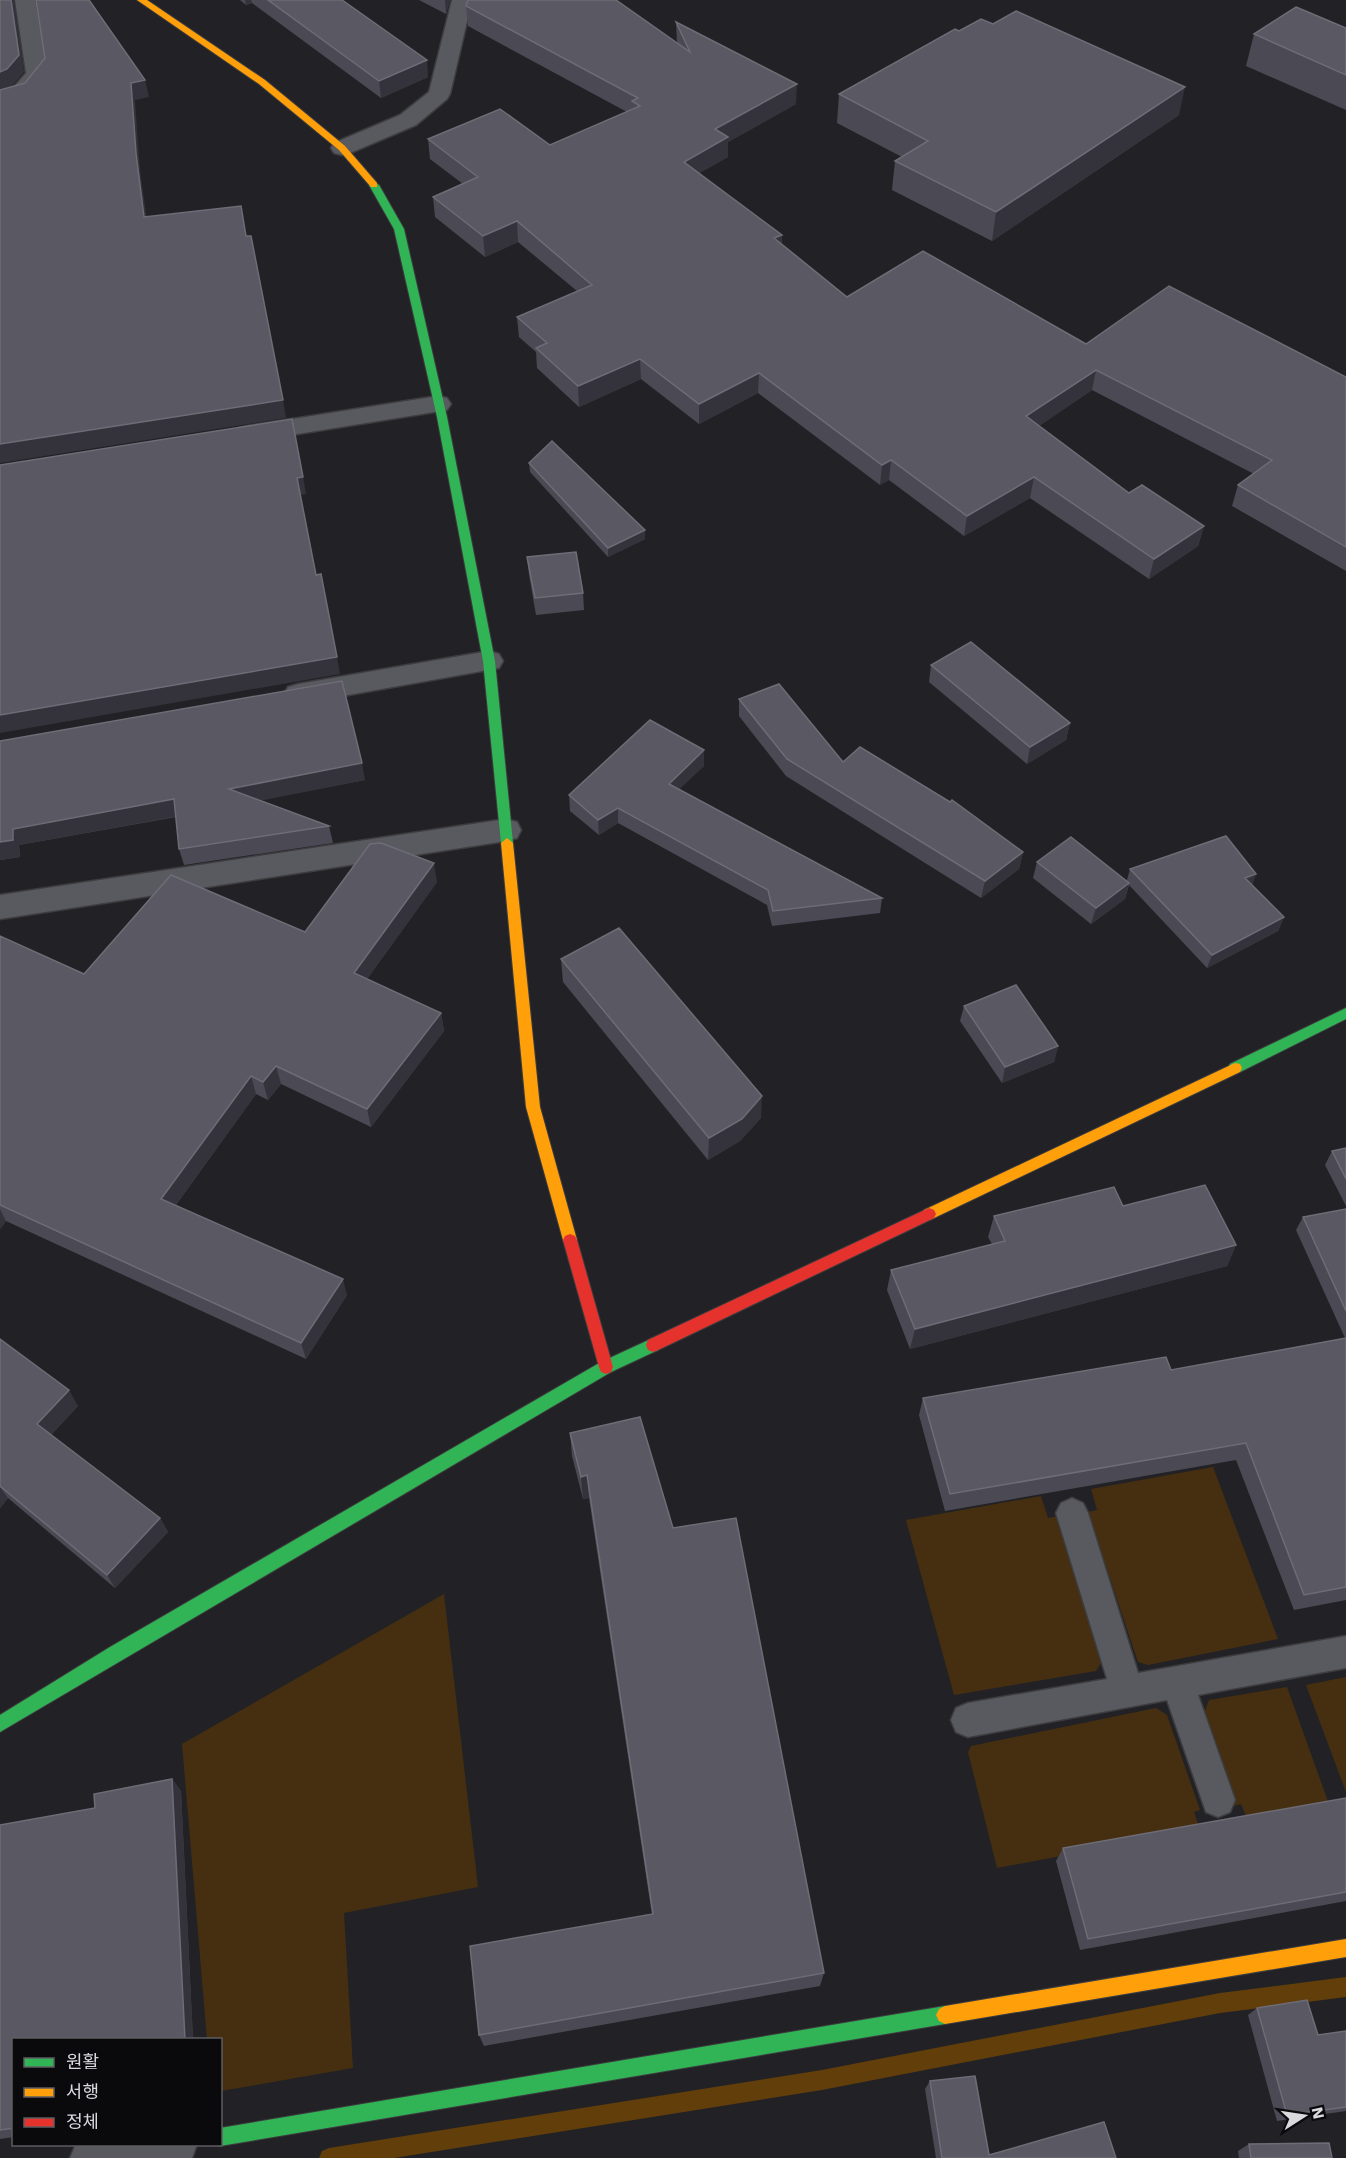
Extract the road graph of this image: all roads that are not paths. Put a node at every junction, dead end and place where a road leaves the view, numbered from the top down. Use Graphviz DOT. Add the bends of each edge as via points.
graph roads {
  1 [pos="25,0"];
  2 [pos="141,0"];
  3 [pos="462,0"];
  4 [pos="0,100"];
  5 [pos="342,148"];
  6 [pos="438,404"];
  7 [pos="225,438"];
  8 [pos="489,661"];
  9 [pos="268,699"];
  10 [pos="506,830"];
  11 [pos="0,907"];
  12 [pos="1346,1013"];
  13 [pos="606,1367"];
  14 [pos="1072,1513"];
  15 [pos="1346,1652"];
  16 [pos="1177,1681"];
  17 [pos="1127,1690"];
  18 [pos="968,1720"];
  19 [pos="0,1724"];
  20 [pos="1218,1800"];
  21 [pos="1346,1948"];
  22 [pos="222,2137"];
  23 [pos="169,2146"];
  24 [pos="93,2158"];
  1 -- 4 [label="street" via="37,74 21,93"];
  2 -- 5 [label="main road" via="262,82"];
  3 -- 5 [label="street" via="439,94 408,120"];
  5 -- 6 [label="main road" via="378,189 399,229"];
  6 -- 7 [label="street"];
  6 -- 8 [label="main road"];
  8 -- 9 [label="street"];
  8 -- 10 [label="main road"];
  10 -- 11 [label="street"];
  10 -- 13 [label="main road" via="533,1107"];
  12 -- 13 [label="main road"];
  13 -- 19 [label="main road"];
  14 -- 17 [label="lane"];
  15 -- 16 [label="lane"];
  16 -- 17 [label="lane"];
  16 -- 20 [label="lane"];
  17 -- 18 [label="lane"];
  21 -- 22 [label="main road"];
  23 -- 24 [label="street"];
}
